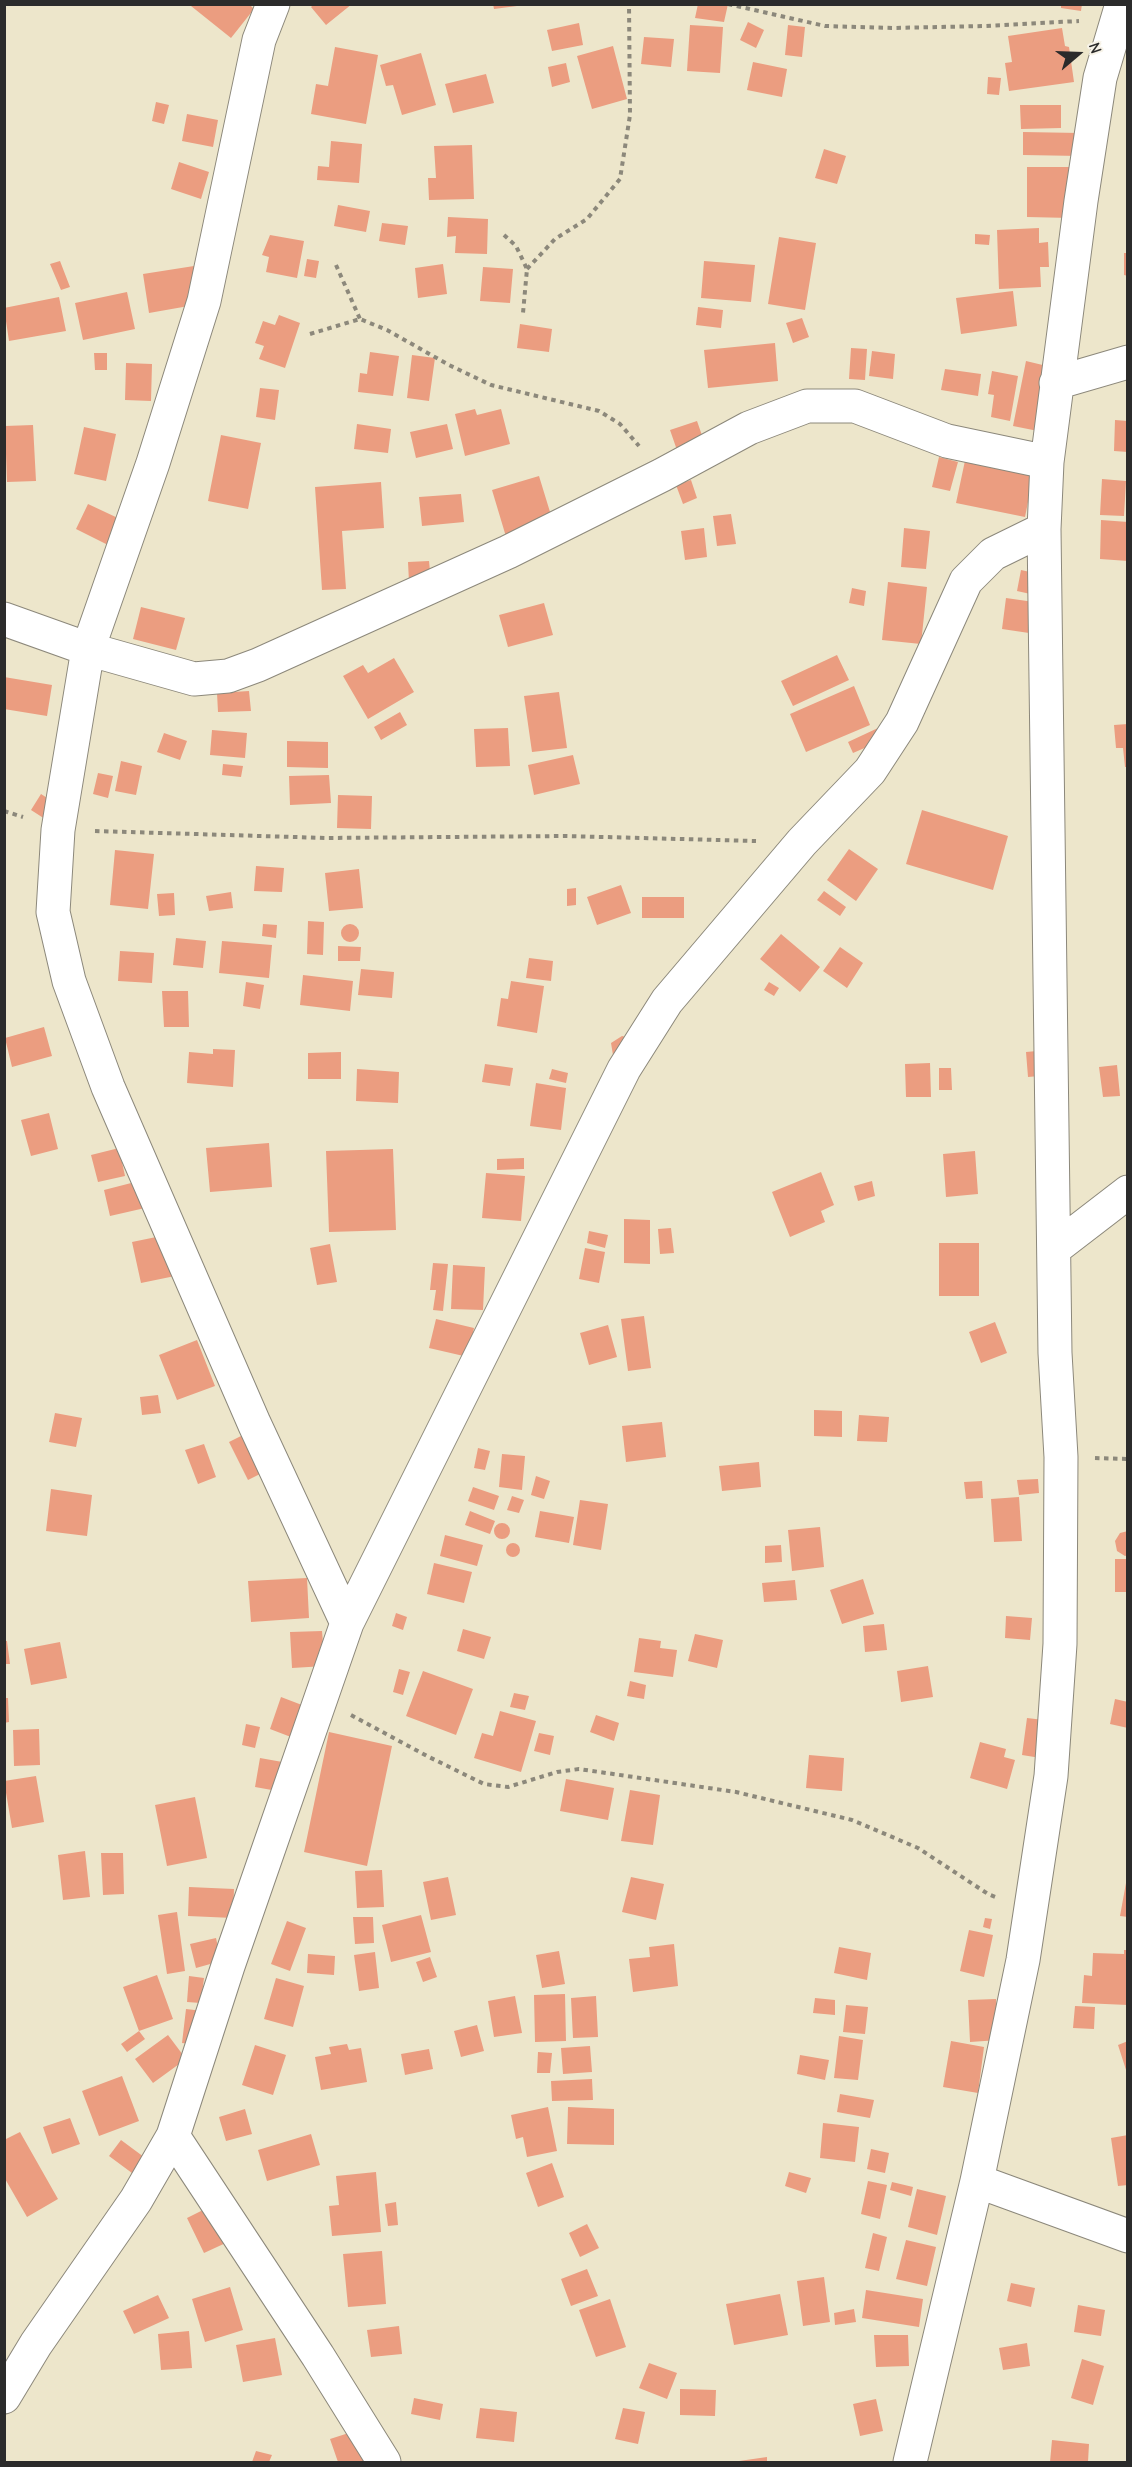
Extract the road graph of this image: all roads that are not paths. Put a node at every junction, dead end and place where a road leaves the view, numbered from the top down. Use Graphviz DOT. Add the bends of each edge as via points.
graph roads {
  1 [pos="273,4"];
  2 [pos="1119,12"];
  3 [pos="1128,362"];
  4 [pos="1056,383"];
  5 [pos="1047,462"];
  6 [pos="1044,529"];
  7 [pos="4,619"];
  8 [pos="88,649"];
  9 [pos="1128,1192"];
  10 [pos="1054,1249"];
  11 [pos="347,1623"];
  12 [pos="173,2136"];
  13 [pos="977,2181"];
  14 [pos="1128,2236"];
  15 [pos="4,2397"];
  16 [pos="384,2463"];
  17 [pos="910,2463"];
  1 -- 8 [label="street" via="259,40 204,301"];
  2 -- 4 [label="street" via="1100,78"];
  3 -- 4 [label="street"];
  4 -- 5 [label="street"];
  5 -- 6 [label="street"];
  5 -- 8 [label="street" via="947,441 855,406 807,406 749,428 508,552 228,676 194,679"];
  6 -- 10 [label="street"];
  6 -- 11 [label="street" via="993,554 966,580 902,722 870,771 802,842 667,1001 624,1069"];
  7 -- 8 [label="street"];
  8 -- 11 [label="street" via="58,830 53,912 69,981 108,1088 189,1277"];
  9 -- 10 [label="street"];
  10 -- 13 [label="street" via="1054,1353 1061,1457 1060,1644 1051,1776 1032,1912"];
  11 -- 12 [label="street"];
  12 -- 15 [label="street" via="136,2200"];
  12 -- 16 [label="street"];
  13 -- 14 [label="street"];
  13 -- 17 [label="street"];
}
